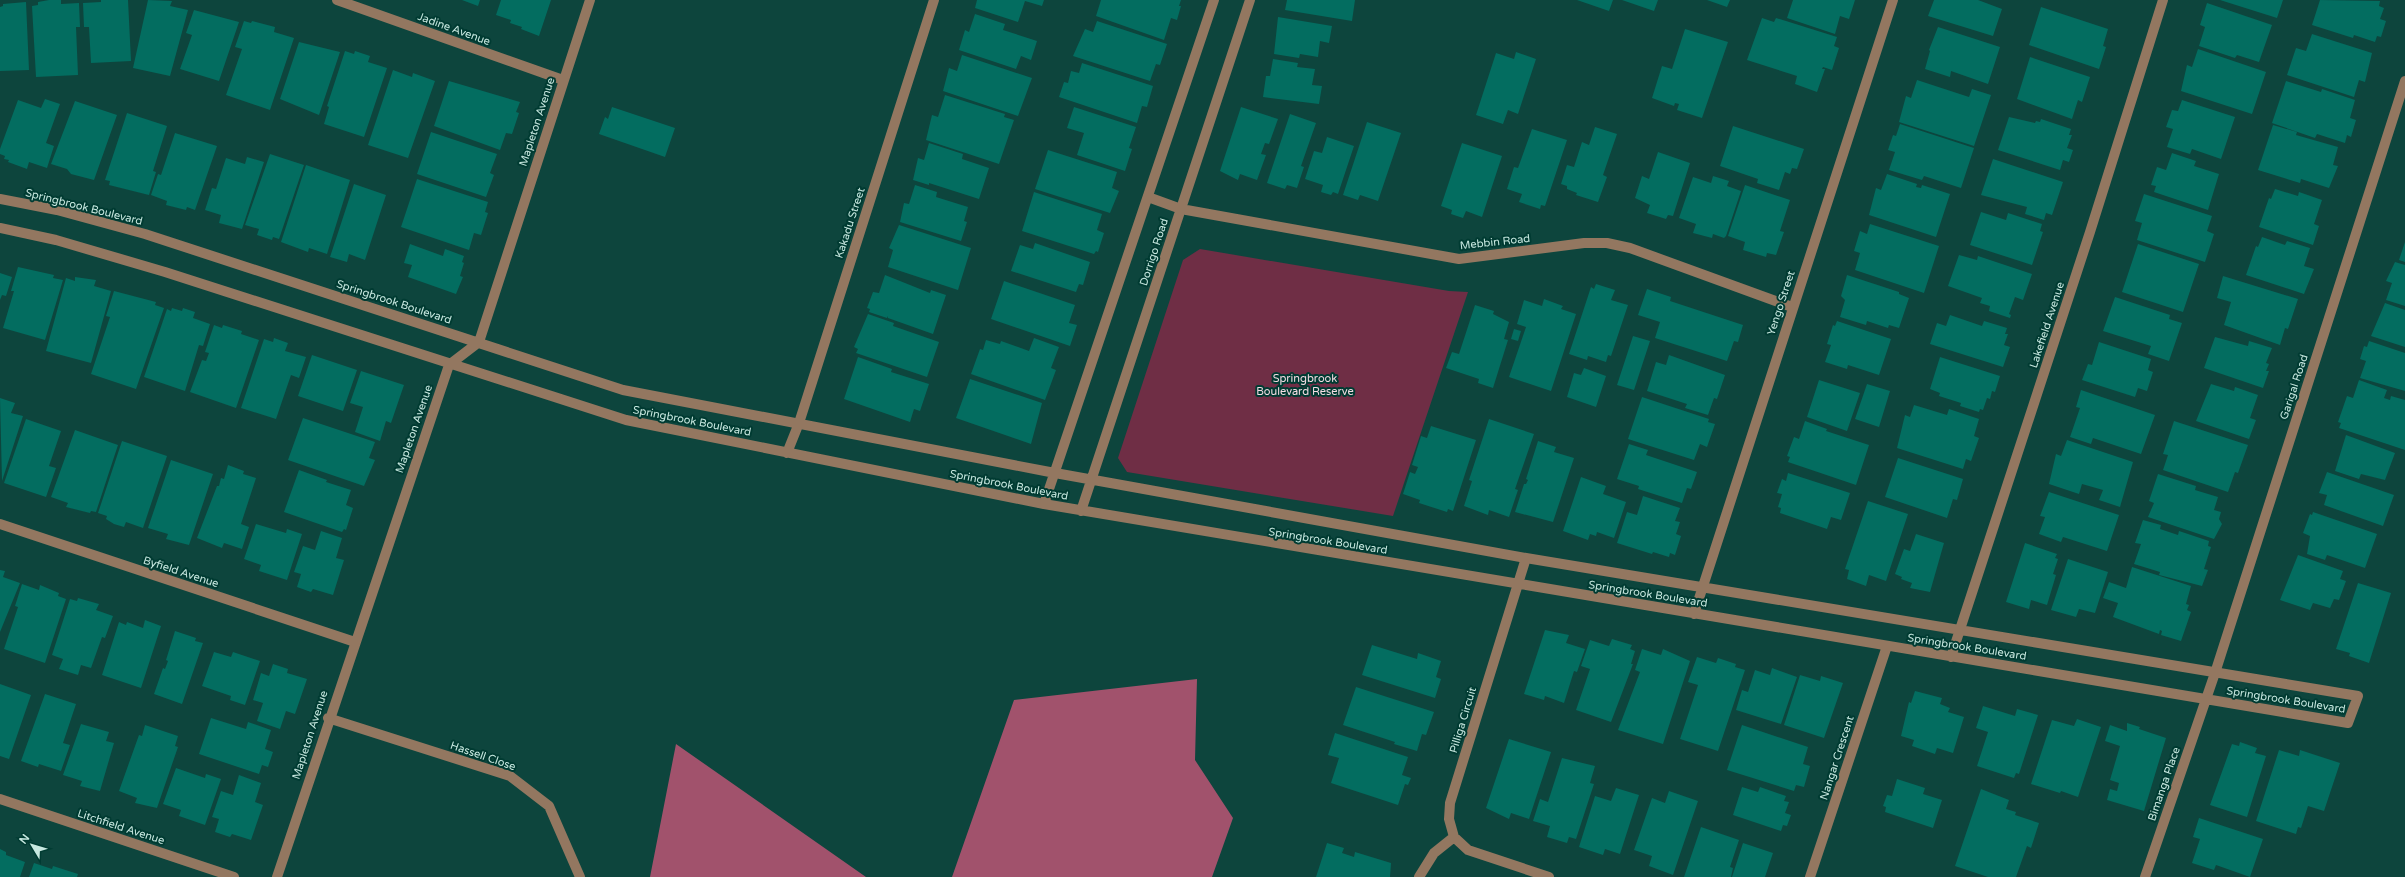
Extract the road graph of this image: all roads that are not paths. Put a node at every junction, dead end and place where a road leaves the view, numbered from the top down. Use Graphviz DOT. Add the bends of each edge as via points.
graph roads {
  1 [pos="337,0"];
  2 [pos="590,0"];
  3 [pos="934,0"];
  4 [pos="1214,0"];
  5 [pos="1250,0"];
  6 [pos="1893,0"];
  7 [pos="2162,0"];
  8 [pos="563,80"];
  9 [pos="2405,81"];
  10 [pos="1148,197"];
  11 [pos="0,198"];
  12 [pos="1181,209"];
  13 [pos="0,228"];
  14 [pos="1792,307"];
  15 [pos="479,342"];
  16 [pos="448,365"];
  17 [pos="799,423"];
  18 [pos="787,453"];
  19 [pos="1055,473"];
  20 [pos="1091,480"];
  21 [pos="1044,504"];
  22 [pos="1081,511"];
  23 [pos="0,524"];
  24 [pos="1526,558"];
  25 [pos="1517,585"];
  26 [pos="1703,587"];
  27 [pos="1694,614"];
  28 [pos="1961,630"];
  29 [pos="355,642"];
  30 [pos="1887,646"];
  31 [pos="1951,657"];
  32 [pos="2214,673"];
  33 [pos="2206,699"];
  34 [pos="328,718"];
  35 [pos="0,799"];
  36 [pos="1454,838"];
  37 [pos="234,877"];
  38 [pos="276,877"];
  39 [pos="580,877"];
  40 [pos="1419,877"];
  41 [pos="1549,877"];
  42 [pos="1810,877"];
  43 [pos="2145,877"];
  1 -- 8 [label="street, Jadine Avenue"];
  2 -- 8 [label="street, Mapleton Avenue"];
  3 -- 17 [label="street, Kakadu Street"];
  4 -- 10 [label="street, Dorrigo Road"];
  5 -- 12 [label="street, Dorrigo Road"];
  6 -- 14 [label="street, Yengo Street"];
  7 -- 28 [label="street, Lakefield Avenue"];
  8 -- 15 [label="street, Mapleton Avenue"];
  9 -- 32 [label="street, Garigal Road"];
  10 -- 12 [label="street, Mebbin Road"];
  10 -- 19 [label="street, Dorrigo Road"];
  11 -- 15 [label="street, Springbrook Boulevard" via="57,210 145,234"];
  12 -- 14 [label="street, Mebbin Road" via="1459,258 1584,243 1607,243 1630,248"];
  12 -- 20 [label="street, Dorrigo Road"];
  13 -- 16 [label="street, Springbrook Boulevard" via="56,240 165,272 331,324"];
  14 -- 26 [label="street, Yengo Street"];
  15 -- 16 [label="street"];
  15 -- 17 [label="street, Springbrook Boulevard" via="623,390"];
  16 -- 18 [label="street, Springbrook Boulevard" via="626,420"];
  16 -- 29 [label="street, Mapleton Avenue"];
  17 -- 18 [label="street, Kakadu Street"];
  17 -- 19 [label="street, Springbrook Boulevard"];
  18 -- 21 [label="street, Springbrook Boulevard"];
  19 -- 20 [label="street, Springbrook Boulevard"];
  19 -- 21 [label="street, Dorrigo Road"];
  20 -- 22 [label="street, Dorrigo Road"];
  20 -- 24 [label="street, Springbrook Boulevard"];
  21 -- 22 [label="street, Springbrook Boulevard"];
  22 -- 25 [label="street, Springbrook Boulevard"];
  23 -- 29 [label="street, Byfield Avenue"];
  24 -- 25 [label="street, Pilliga Circuit"];
  24 -- 26 [label="street, Springbrook Boulevard"];
  25 -- 27 [label="street, Springbrook Boulevard"];
  25 -- 36 [label="street, Pilliga Circuit" via="1450,803 1449,824"];
  26 -- 27 [label="street, Yengo Street"];
  26 -- 28 [label="street, Springbrook Boulevard"];
  27 -- 30 [label="street, Springbrook Boulevard"];
  28 -- 31 [label="street, Lakefield Avenue"];
  28 -- 32 [label="street, Springbrook Boulevard"];
  29 -- 34 [label="street, Mapleton Avenue"];
  30 -- 31 [label="street, Springbrook Boulevard"];
  30 -- 42 [label="street, Nangar Crescent"];
  31 -- 33 [label="street, Springbrook Boulevard"];
  32 -- 33 [label="street, Garigal Road"];
  32 -- 33 [label="street, Springbrook Boulevard" via="2358,696 2348,723"];
  33 -- 43 [label="street, Bimanga Place"];
  34 -- 38 [label="street, Mapleton Avenue"];
  34 -- 39 [label="street, Hassell Close" via="510,776 549,806"];
  35 -- 37 [label="street, Litchfield Avenue"];
  36 -- 40 [label="street" via="1434,853"];
  36 -- 41 [label="street" via="1468,850"];
}
